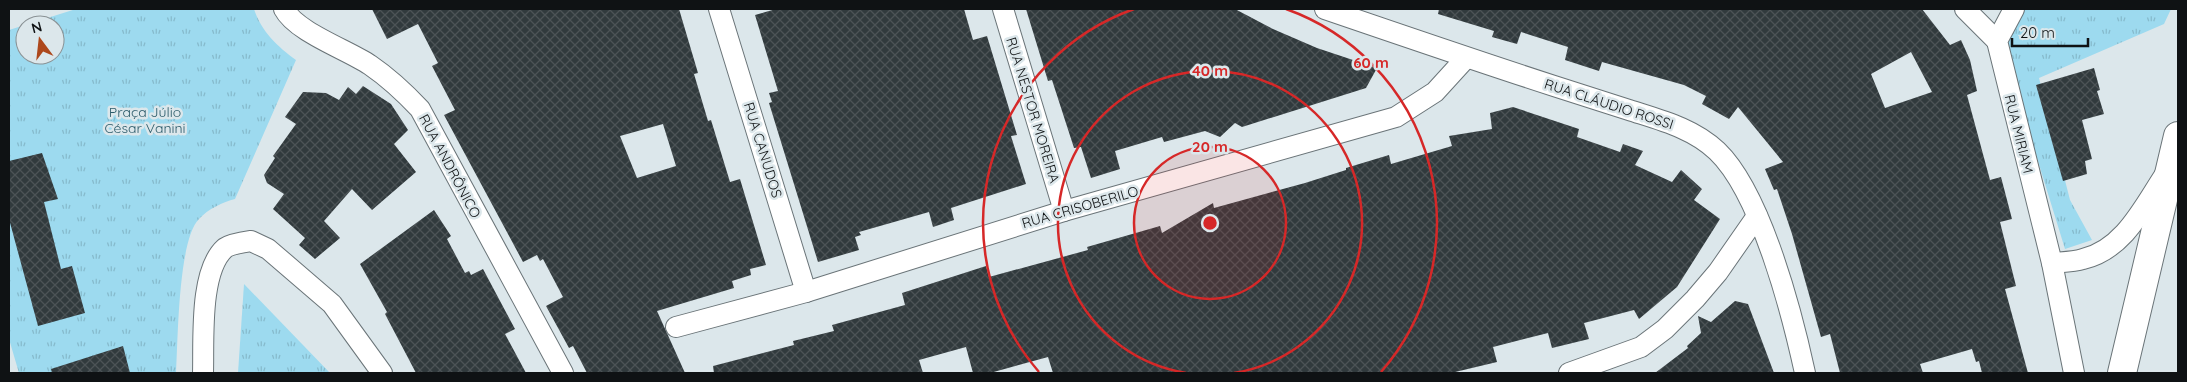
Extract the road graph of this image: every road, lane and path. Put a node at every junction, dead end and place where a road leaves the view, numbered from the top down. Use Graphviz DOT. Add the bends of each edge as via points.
graph roads {
  1 [pos="284,9"];
  2 [pos="719,9"];
  3 [pos="1003,9"];
  4 [pos="1325,9"];
  5 [pos="1965,9"];
  6 [pos="2014,9"];
  7 [pos="1997,41"];
  8 [pos="1466,58"];
  9 [pos="2178,136"];
  10 [pos="2170,168"];
  11 [pos="1064,211"];
  12 [pos="1757,216"];
  13 [pos="2052,263"];
  14 [pos="806,292"];
  15 [pos="676,328"];
  16 [pos="204,373"];
  17 [pos="382,373"];
  18 [pos="563,373"];
  19 [pos="1569,373"];
  20 [pos="1805,373"];
  21 [pos="2074,373"];
  22 [pos="2122,373"];
  1 -- 18 [label="street, RUA ANDRÔNICO" via="298,25 369,64 400,86 420,109"];
  2 -- 14 [label="street, RUA CANUDOS"];
  3 -- 11 [label="street, RUA NESTOR MOREIRA"];
  4 -- 8 [label="street, RUA CLÁUDIO ROSSI"];
  5 -- 7 [label="street"];
  6 -- 7 [label="street"];
  7 -- 13 [label="street, RUA MIRIAM"];
  8 -- 11 [label="street, RUA CRISOBERILO" via="1436,92 1396,117"];
  8 -- 12 [label="street, RUA CLÁUDIO ROSSI" via="1683,128 1717,151 1738,177"];
  9 -- 10 [label="main road"];
  10 -- 13 [label="street" via="2120,240 2084,259"];
  10 -- 22 [label="main road"];
  11 -- 14 [label="street, RUA CRISOBERILO"];
  12 -- 19 [label="street" via="1718,272 1664,329 1641,347"];
  12 -- 20 [label="street, RUA CLÁUDIO ROSSI" via="1796,332"];
  13 -- 21 [label="street, RUA MIRIAM"];
  14 -- 15 [label="street, RUA CRISOBERILO"];
  16 -- 17 [label="street" via="207,290 214,263 226,247 251,240 268,249 332,304"];
}
